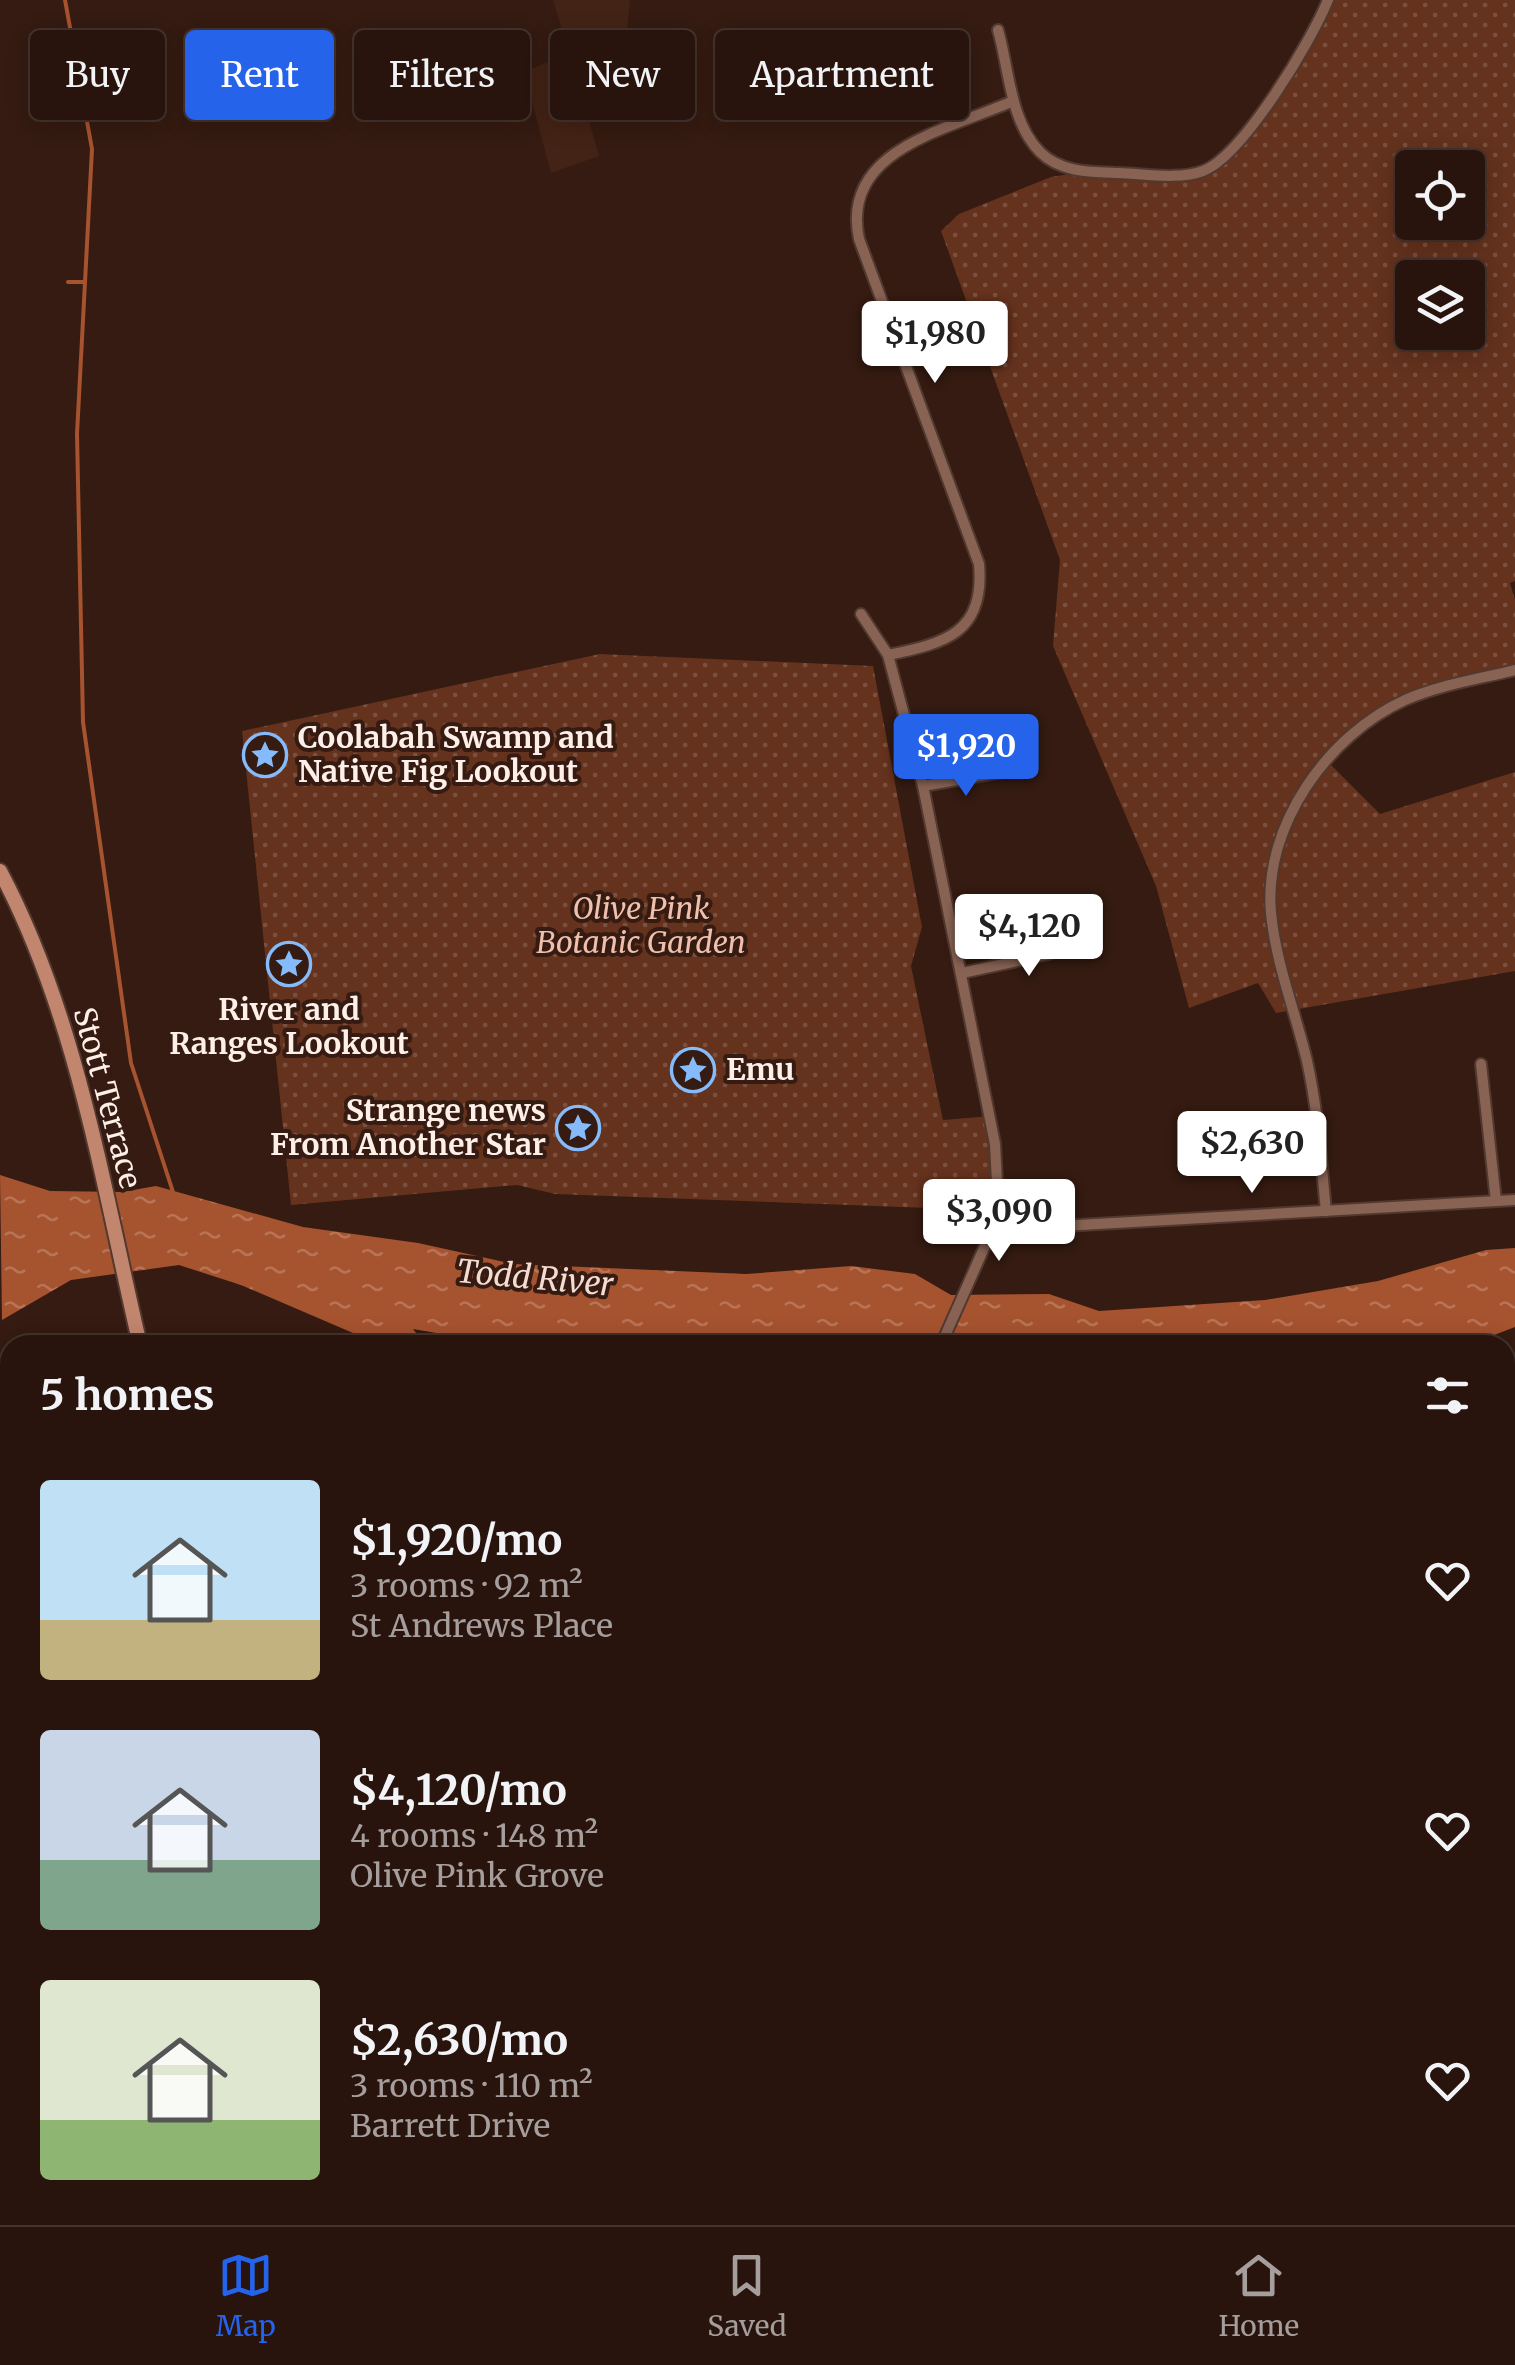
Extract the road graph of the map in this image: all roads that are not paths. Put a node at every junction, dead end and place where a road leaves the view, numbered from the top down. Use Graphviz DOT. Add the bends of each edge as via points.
graph roads {
  1 [pos="1328,0"];
  2 [pos="998,30"];
  3 [pos="1013,101"];
  4 [pos="861,614"];
  5 [pos="888,655"];
  6 [pos="1515,670"];
  7 [pos="1002,772"];
  8 [pos="923,786"];
  9 [pos="0,871"];
  10 [pos="1078,939"];
  11 [pos="962,972"];
  12 [pos="1481,1064"];
  13 [pos="1515,1200"];
  14 [pos="1496,1202"];
  15 [pos="1326,1212"];
  16 [pos="992,1230"];
  17 [pos="138,1335"];
  18 [pos="946,1335"];
  1 -- 3 [label="street" via="1309,44 1227,156 1206,170 1082,172 1061,165 1031,140"];
  2 -- 3 [label="street"];
  3 -- 5 [label="street" via="874,166 856,197 858,239 979,564 981,585 973,614 949,638"];
  4 -- 5 [label="street"];
  5 -- 8 [label="street"];
  6 -- 15 [label="street" via="1406,700 1352,734 1307,787 1274,862 1276,944 1316,1110"];
  7 -- 8 [label="street"];
  8 -- 11 [label="street"];
  9 -- 17 [label="main road, Stott Terrace" via="43,968"];
  10 -- 11 [label="street" via="1050,954"];
  11 -- 16 [label="street" via="995,1144"];
  12 -- 14 [label="street"];
  13 -- 14 [label="street"];
  14 -- 15 [label="street"];
  15 -- 16 [label="street"];
  16 -- 18 [label="street"];
}
